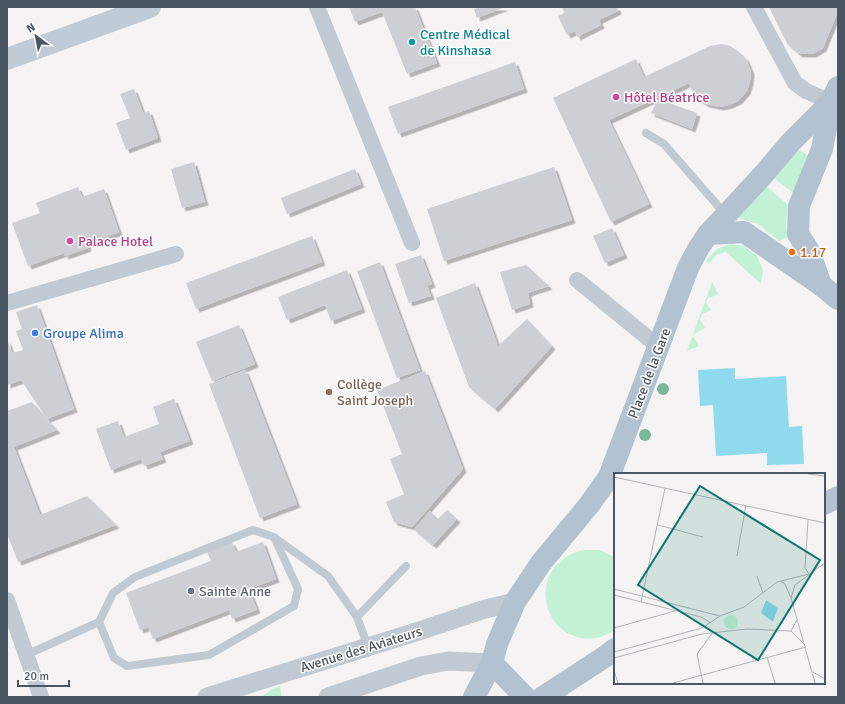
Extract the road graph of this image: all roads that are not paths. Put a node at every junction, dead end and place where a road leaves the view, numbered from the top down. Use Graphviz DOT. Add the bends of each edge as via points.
graph roads {
  1 [pos="150,7"];
  2 [pos="317,7"];
  3 [pos="754,7"];
  4 [pos="7,59"];
  5 [pos="835,95"];
  6 [pos="646,133"];
  7 [pos="726,215"];
  8 [pos="708,234"];
  9 [pos="412,243"];
  10 [pos="176,254"];
  11 [pos="577,280"];
  12 [pos="821,285"];
  13 [pos="838,299"];
  14 [pos="7,303"];
  15 [pos="658,347"];
  16 [pos="838,497"];
  17 [pos="825,504"];
  18 [pos="274,537"];
  19 [pos="406,566"];
  20 [pos="7,600"];
  21 [pos="515,602"];
  22 [pos="357,618"];
  23 [pos="99,622"];
  24 [pos="368,647"];
  25 [pos="614,650"];
  26 [pos="26,655"];
  27 [pos="492,663"];
  28 [pos="41,697"];
  29 [pos="207,697"];
  30 [pos="328,697"];
  31 [pos="474,697"];
  32 [pos="525,697"];
  33 [pos="543,697"];
  1 -- 4 [label="main road"];
  2 -- 9 [label="street"];
  3 -- 5 [label="street" via="795,83 806,91"];
  5 -- 7 [label="main road, Place de la Gare"];
  5 -- 12 [label="main road" via="822,148 799,206 798,234 809,251"];
  6 -- 7 [label="lane" via="664,144"];
  7 -- 8 [label="main road, Place de la Gare"];
  8 -- 12 [label="main road" via="744,232"];
  8 -- 15 [label="main road, Place de la Gare" via="688,268"];
  10 -- 14 [label="street"];
  11 -- 15 [label="street"];
  12 -- 13 [label="main road"];
  15 -- 21 [label="main road, Place de la Gare" via="609,477 541,563"];
  16 -- 17 [label="main road"];
  18 -- 22 [label="lane" via="328,576"];
  18 -- 23 [label="lane" via="253,530 135,577 113,593"];
  18 -- 23 [label="lane" via="298,589 294,606 209,655 127,666 114,658"];
  19 -- 22 [label="lane"];
  20 -- 26 [label="street"];
  21 -- 24 [label="street, Avenue des Aviateurs" via="485,609"];
  21 -- 27 [label="main road, Place de la Gare" via="497,644"];
  22 -- 24 [label="lane"];
  23 -- 26 [label="lane"];
  24 -- 29 [label="street, Avenue des Aviateurs"];
  25 -- 33 [label="main road"];
  26 -- 28 [label="street"];
  27 -- 30 [label="street" via="448,661 421,666"];
  27 -- 31 [label="main road, Place de la Gare"];
  27 -- 32 [label="main road"];
}
